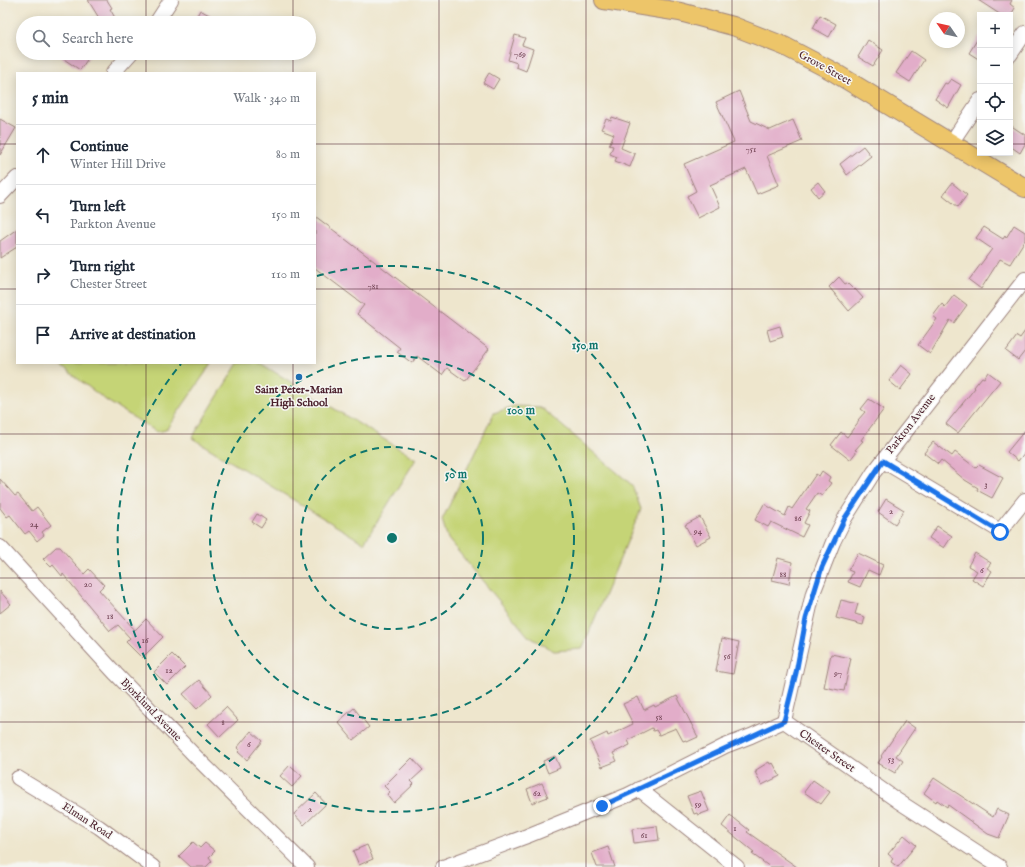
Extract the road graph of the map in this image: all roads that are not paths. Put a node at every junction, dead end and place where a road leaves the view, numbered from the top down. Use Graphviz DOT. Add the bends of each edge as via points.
graph roads {
  1 [pos="171,0"];
  2 [pos="604,0"];
  3 [pos="161,16"];
  4 [pos="1025,33"];
  5 [pos="1013,51"];
  6 [pos="125,60"];
  7 [pos="114,72"];
  8 [pos="977,104"];
  9 [pos="951,143"];
  10 [pos="16,179"];
  11 [pos="1025,188"];
  12 [pos="0,196"];
  13 [pos="1025,279"];
  14 [pos="883,461"];
  15 [pos="1025,500"];
  16 [pos="0,547"];
  17 [pos="784,721"];
  18 [pos="18,778"];
  19 [pos="639,789"];
  20 [pos="152,867"];
  21 [pos="307,867"];
  22 [pos="443,867"];
  23 [pos="737,867"];
  24 [pos="1000,867"];
  1 -- 3 [label="street"];
  2 -- 9 [label="main road, Grove Street" via="680,12 733,26 784,46 832,71"];
  4 -- 5 [label="street"];
  6 -- 7 [label="street"];
  8 -- 9 [label="street"];
  9 -- 11 [label="main road, Grove Street"];
  10 -- 12 [label="street"];
  13 -- 14 [label="street, Parkton Avenue"];
  14 -- 15 [label="street" via="1000,532"];
  14 -- 17 [label="street, Parkton Avenue" via="845,518 822,567 810,606"];
  16 -- 21 [label="street, Bjorklund Avenue" via="116,674"];
  17 -- 19 [label="street" via="725,746"];
  17 -- 24 [label="street, Chester Street" via="898,801"];
  18 -- 20 [label="street, Elman Road" via="99,827"];
  19 -- 22 [label="street"];
  19 -- 23 [label="street"];
}
